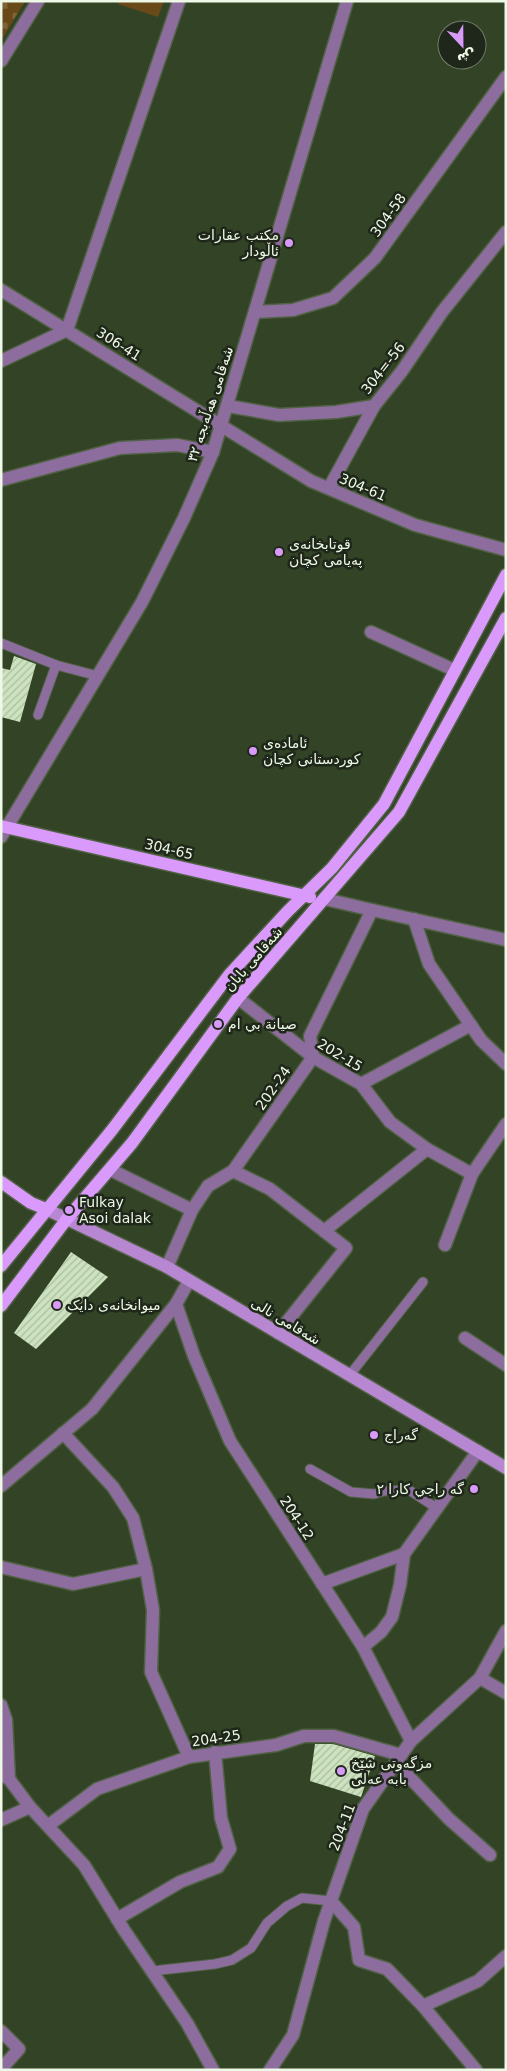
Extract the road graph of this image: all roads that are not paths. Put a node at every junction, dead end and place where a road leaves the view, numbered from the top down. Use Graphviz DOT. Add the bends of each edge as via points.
graph roads {
  1 [pos="38,1"];
  2 [pos="179,1"];
  3 [pos="347,1"];
  4 [pos="1,61"];
  5 [pos="506,77"];
  6 [pos="505,233"];
  7 [pos="1,290"];
  8 [pos="255,312"];
  9 [pos="67,330"];
  10 [pos="1,361"];
  11 [pos="228,406"];
  12 [pos="374,406"];
  13 [pos="221,425"];
  14 [pos="213,452"];
  15 [pos="1,480"];
  16 [pos="328,488"];
  17 [pos="506,550"];
  18 [pos="506,575"];
  19 [pos="506,618"];
  20 [pos="371,632"];
  21 [pos="1,643"];
  22 [pos="56,665"];
  23 [pos="454,670"];
  24 [pos="98,676"];
  25 [pos="38,715"];
  26 [pos="3,830"];
  27 [pos="304,896"];
  28 [pos="325,899"];
  29 [pos="372,910"];
  30 [pos="414,919"];
  31 [pos="506,940"];
  32 [pos="238,998"];
  33 [pos="470,1025"];
  34 [pos="313,1057"];
  35 [pos="506,1064"];
  36 [pos="360,1084"];
  37 [pos="506,1124"];
  38 [pos="428,1149"];
  39 [pos="111,1170"];
  40 [pos="233,1171"];
  41 [pos="472,1174"];
  42 [pos="1,1182"];
  43 [pos="46,1209"];
  44 [pos="192,1210"];
  45 [pos="66,1220"];
  46 [pos="324,1231"];
  47 [pos="445,1245"];
  48 [pos="1,1266"];
  49 [pos="167,1267"];
  50 [pos="189,1281"];
  51 [pos="424,1282"];
  52 [pos="176,1304"];
  53 [pos="1,1306"];
  54 [pos="278,1333"];
  55 [pos="465,1338"];
  56 [pos="506,1365"];
  57 [pos="350,1376"];
  58 [pos="63,1433"];
  59 [pos="478,1451"];
  60 [pos="504,1464"];
  61 [pos="310,1469"];
  62 [pos="1,1486"];
  63 [pos="438,1509"];
  64 [pos="404,1554"];
  65 [pos="1,1567"];
  66 [pos="146,1569"];
  67 [pos="322,1584"];
  68 [pos="506,1631"];
  69 [pos="363,1647"];
  70 [pos="480,1678"];
  71 [pos="506,1693"];
  72 [pos="1,1705"];
  73 [pos="411,1741"];
  74 [pos="215,1752"];
  75 [pos="190,1757"];
  76 [pos="398,1759"];
  77 [pos="5,1776"];
  78 [pos="30,1807"];
  79 [pos="1,1820"];
  80 [pos="49,1825"];
  81 [pos="490,1855"];
  82 [pos="331,1901"];
  83 [pos="117,1919"];
  84 [pos="506,1956"];
  85 [pos="152,1971"];
  86 [pos="424,2006"];
  87 [pos="1,2031"];
  88 [pos="1,2070"];
  89 [pos="213,2070"];
  90 [pos="270,2070"];
  91 [pos="476,2070"];
  1 -- 4 [label="street"];
  2 -- 9 [label="street"];
  3 -- 8 [label="street, شەقامی هەڵەبجە ٣٢"];
  5 -- 8 [label="street, 304-58" via="375,258 333,298 293,310"];
  6 -- 12 [label="street, 304=-56" via="442,312"];
  7 -- 9 [label="street, 306-41"];
  8 -- 11 [label="street, شەقامی هەڵەبجە ٣٢"];
  9 -- 10 [label="street"];
  9 -- 13 [label="street, 306-41"];
  11 -- 12 [label="street, 304=-56" via="278,415"];
  11 -- 13 [label="street, شەقامی هەڵەبجە ٣٢"];
  12 -- 16 [label="street"];
  13 -- 14 [label="street, شەقامی هەڵەبجە ٣٢"];
  13 -- 16 [label="street, 304-61" via="311,481"];
  14 -- 15 [label="street" via="177,445 120,448"];
  14 -- 24 [label="street, شەقامی هەڵەبجە ٣٢" via="142,602"];
  16 -- 17 [label="street, 304-61" via="415,525"];
  18 -- 23 [label="main road"];
  19 -- 28 [label="main road, شەقامی بابان" via="399,812"];
  20 -- 23 [label="street"];
  21 -- 22 [label="lane"];
  22 -- 24 [label="lane"];
  22 -- 25 [label="lane"];
  23 -- 27 [label="main road" via="384,804 332,868"];
  24 -- 26 [label="street, شەقامی هەڵەبجە ٣٢"];
  26 -- 27 [label="main road, 304-65"];
  27 -- 28 [label="main road, 304-65"];
  27 -- 43 [label="main road" via="229,975 112,1130"];
  28 -- 29 [label="street"];
  28 -- 32 [label="main road, شەقامی بابان"];
  29 -- 30 [label="street"];
  29 -- 34 [label="street" via="310,1036"];
  30 -- 31 [label="street"];
  30 -- 33 [label="street" via="429,964"];
  32 -- 34 [label="street, 202-15"];
  32 -- 39 [label="main road, شەقامی بابان"];
  33 -- 35 [label="street"];
  33 -- 36 [label="street"];
  34 -- 36 [label="street, 202-15"];
  34 -- 40 [label="street, 202-24"];
  36 -- 38 [label="street, 202-15" via="390,1122"];
  37 -- 41 [label="street"];
  38 -- 41 [label="street, 202-15"];
  38 -- 46 [label="street"];
  39 -- 44 [label="street"];
  39 -- 45 [label="main road, شەقامی بابان"];
  40 -- 44 [label="street, 202-24" via="208,1186"];
  40 -- 46 [label="street" via="270,1189"];
  41 -- 47 [label="street"];
  42 -- 43 [label="main road" via="31,1203"];
  43 -- 45 [label="main road, شەقامی نالی"];
  43 -- 48 [label="main road"];
  44 -- 49 [label="street, 202-24"];
  45 -- 49 [label="main road, شەقامی نالی"];
  45 -- 53 [label="main road, شەقامی بابان"];
  46 -- 54 [label="street" via="346,1248"];
  49 -- 50 [label="main road, شەقامی نالی"];
  50 -- 52 [label="street"];
  50 -- 54 [label="main road, شەقامی نالی"];
  51 -- 57 [label="lane"];
  52 -- 58 [label="street" via="92,1409"];
  52 -- 67 [label="street, 204-12" via="230,1441"];
  54 -- 57 [label="main road, شەقامی نالی"];
  55 -- 56 [label="street"];
  57 -- 59 [label="main road, شەقامی نالی"];
  58 -- 62 [label="street"];
  58 -- 66 [label="street" via="113,1487 133,1518"];
  59 -- 60 [label="main road, شەقامی نالی"];
  59 -- 63 [label="street"];
  61 -- 63 [label="lane" via="351,1492 374,1494 409,1490"];
  63 -- 64 [label="street"];
  64 -- 67 [label="street"];
  64 -- 69 [label="street" via="392,1617 381,1632"];
  65 -- 66 [label="street" via="73,1584"];
  66 -- 75 [label="street" via="153,1610 151,1672"];
  67 -- 69 [label="street, 204-12"];
  68 -- 70 [label="street, 204-11"];
  69 -- 73 [label="street, 204-12"];
  70 -- 71 [label="street"];
  70 -- 73 [label="street, 204-11"];
  72 -- 77 [label="street" via="6,1720"];
  73 -- 76 [label="street, 204-11"];
  74 -- 75 [label="street, 204-25"];
  74 -- 76 [label="street, 204-25" via="276,1745 304,1736 334,1736"];
  74 -- 83 [label="street" via="221,1818 230,1849 218,1867 180,1882"];
  75 -- 80 [label="street, 204-25" via="97,1789"];
  76 -- 81 [label="street" via="449,1819"];
  76 -- 82 [label="street, 204-11" via="363,1809"];
  77 -- 78 [label="street"];
  78 -- 79 [label="street"];
  78 -- 80 [label="street"];
  80 -- 83 [label="street" via="84,1865"];
  82 -- 85 [label="lane" via="302,1898 287,1906 267,1923 251,1948 232,1960"];
  82 -- 86 [label="street" via="354,1926 359,1960 387,1970"];
  82 -- 90 [label="street, 204-11" via="293,2035"];
  83 -- 85 [label="street"];
  84 -- 86 [label="street" via="478,1981"];
  85 -- 89 [label="street" via="187,2023"];
  86 -- 91 [label="street"];
  87 -- 88 [label="street" via="19,2049"];
}
